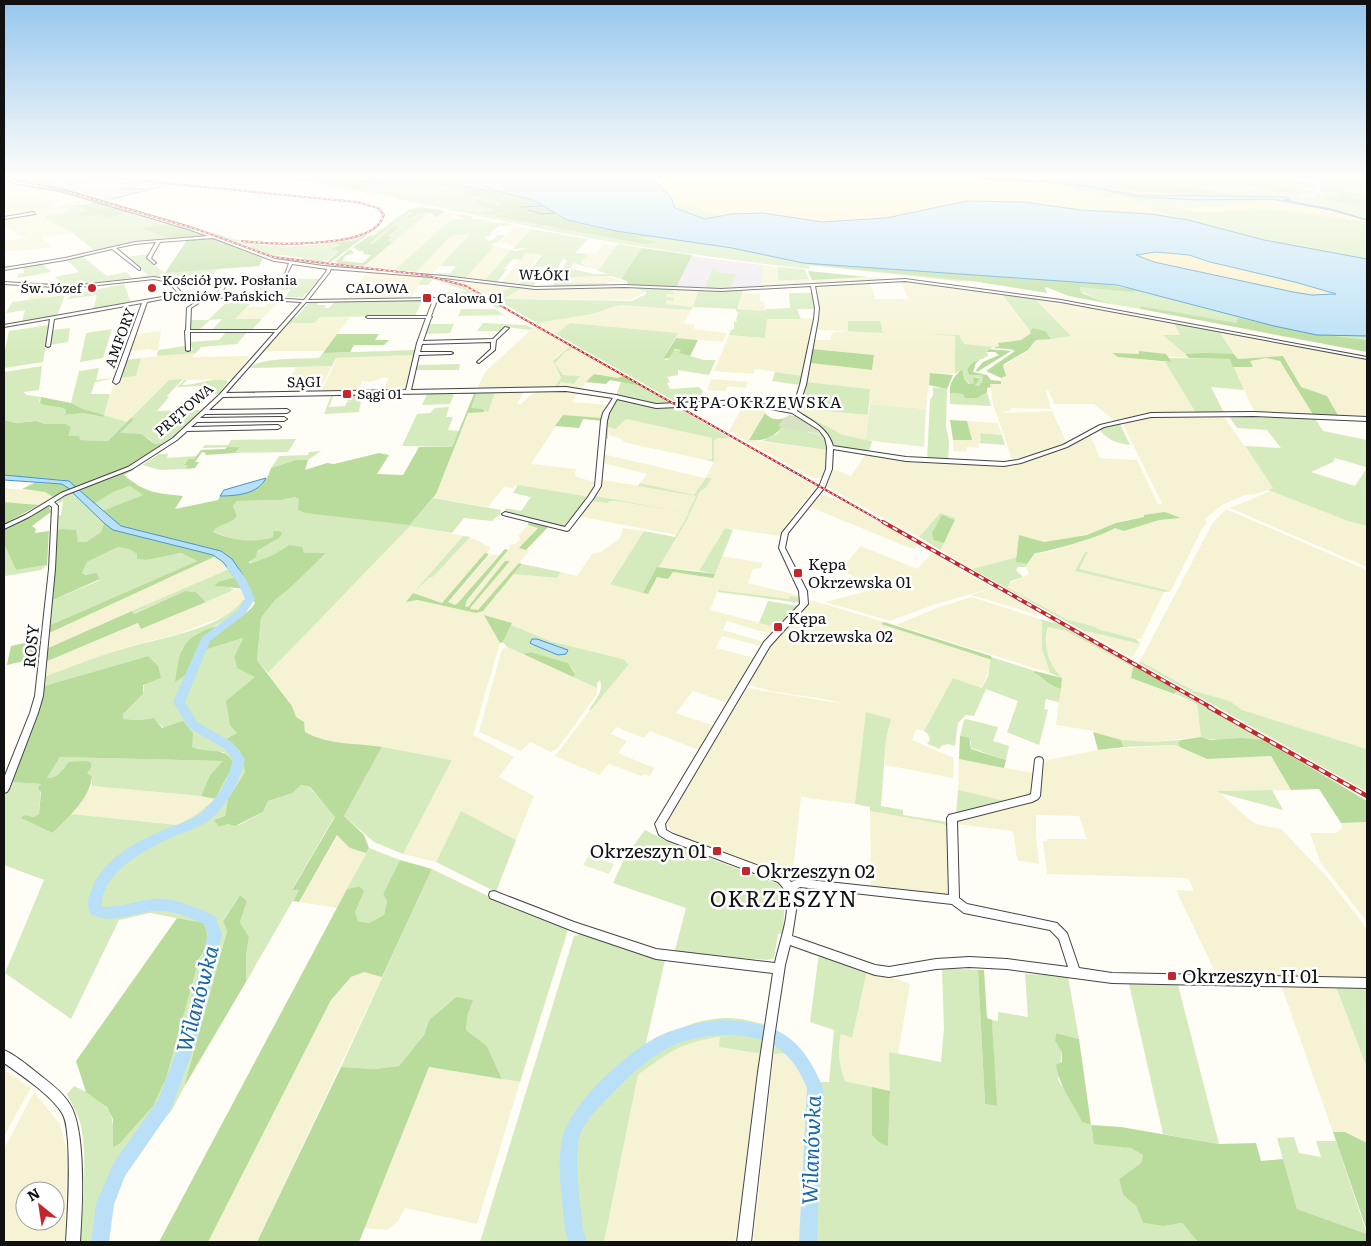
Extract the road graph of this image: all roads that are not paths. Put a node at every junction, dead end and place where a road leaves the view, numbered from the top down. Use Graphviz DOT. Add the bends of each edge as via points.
graph roads {
  1 [pos="215,237"];
  2 [pos="159,241"];
  3 [pos="113,248"];
  4 [pos="291,262"];
  5 [pos="154,263"];
  6 [pos="328,267"];
  7 [pos="4,269"];
  8 [pos="139,269"];
  9 [pos="286,273"];
  10 [pos="226,282"];
  11 [pos="4,283"];
  12 [pos="813,286"];
  13 [pos="183,293"];
  14 [pos="208,296"];
  15 [pos="217,296"];
  16 [pos="304,300"];
  17 [pos="145,302"];
  18 [pos="368,317"];
  19 [pos="430,317"];
  20 [pos="52,318"];
  21 [pos="4,326"];
  22 [pos="507,328"];
  23 [pos="278,330"];
  24 [pos="187,331"];
  25 [pos="494,340"];
  26 [pos="419,343"];
  27 [pos="48,346"];
  28 [pos="188,350"];
  29 [pos="451,353"];
  30 [pos="417,354"];
  31 [pos="1367,358"];
  32 [pos="479,362"];
  33 [pos="116,382"];
  34 [pos="408,392"];
  35 [pos="222,395"];
  36 [pos="616,397"];
  37 [pos="287,411"];
  38 [pos="204,412"];
  39 [pos="794,412"];
  40 [pos="284,419"];
  41 [pos="1367,419"];
  42 [pos="195,420"];
  43 [pos="278,427"];
  44 [pos="186,429"];
  45 [pos="830,447"];
  46 [pos="49,502"];
  47 [pos="505,514"];
  48 [pos="4,527"];
  49 [pos="1039,760"];
  50 [pos="4,789"];
  51 [pos="790,887"];
  52 [pos="494,896"];
  53 [pos="954,900"];
  54 [pos="786,938"];
  55 [pos="779,968"];
  56 [pos="1075,973"];
  57 [pos="1367,983"];
  58 [pos="4,1056"];
  59 [pos="73,1242"];
  60 [pos="744,1242"];
  1 -- 2 [label="street"];
  1 -- 4 [label="street, WŁÓKI" via="260,255"];
  2 -- 3 [label="street"];
  2 -- 5 [label="street" via="149,258"];
  3 -- 7 [label="street"];
  3 -- 8 [label="street"];
  4 -- 6 [label="street, WŁÓKI"];
  4 -- 9 [label="street"];
  6 -- 12 [label="street, WŁÓKI" via="534,288 721,290"];
  6 -- 16 [label="street, PRĘTOWA" via="328,272"];
  10 -- 15 [label="street"];
  11 -- 13 [label="street" via="71,287 152,278 168,281"];
  12 -- 31 [label="street, WŁÓKI" via="905,280 1004,292"];
  12 -- 39 [label="street" via="816,319 803,385"];
  13 -- 14 [label="street"];
  13 -- 17 [label="street"];
  14 -- 15 [label="street"];
  14 -- 24 [label="street" via="189,308"];
  15 -- 16 [label="street"];
  16 -- 19 [label="street, CALOWA" via="435,298 437,301"];
  16 -- 23 [label="street, PRĘTOWA"];
  17 -- 20 [label="street"];
  17 -- 33 [label="street, AMFORY"];
  18 -- 19 [label="street"];
  19 -- 26 [label="street, CALOWA"];
  20 -- 21 [label="street"];
  20 -- 27 [label="street"];
  22 -- 25 [label="street"];
  23 -- 24 [label="street"];
  23 -- 35 [label="street, PRĘTOWA"];
  24 -- 28 [label="street"];
  25 -- 26 [label="street"];
  25 -- 32 [label="street" via="494,349"];
  26 -- 30 [label="street, CALOWA"];
  29 -- 30 [label="street"];
  30 -- 34 [label="street, CALOWA"];
  34 -- 35 [label="street, SĄGI"];
  34 -- 36 [label="street, SĄGI" via="566,390"];
  35 -- 38 [label="street, PRĘTOWA"];
  36 -- 39 [label="street, SĄGI" via="656,406 726,401"];
  36 -- 47 [label="street" via="604,421 598,486 567,529"];
  37 -- 38 [label="street"];
  38 -- 42 [label="street, PRĘTOWA"];
  39 -- 45 [label="street" via="821,429"];
  40 -- 42 [label="street"];
  41 -- 45 [label="street" via="1254,414 1151,415 1102,426 1065,446 1004,464 906,460"];
  42 -- 44 [label="street, PRĘTOWA"];
  43 -- 44 [label="street"];
  44 -- 46 [label="street, PRĘTOWA" via="130,468"];
  45 -- 51 [label="street" via="829,470 822,487 785,533 782,548 802,591 804,604 767,644 660,824 662,832 670,837 782,879"];
  46 -- 48 [label="street, PRĘTOWA"];
  46 -- 50 [label="street, ROSY" via="54,506 54,532 39,696"];
  49 -- 53 [label="street" via="1035,796 1032,798 952,818"];
  51 -- 53 [label="street" via="800,884"];
  51 -- 54 [label="street" via="792,905"];
  52 -- 55 [label="street" via="656,954"];
  53 -- 56 [label="street" via="964,908 1055,928 1063,936"];
  54 -- 55 [label="street"];
  54 -- 56 [label="street" via="880,971 969,962"];
  55 -- 60 [label="street"];
  56 -- 57 [label="street" via="1174,981"];
  58 -- 59 [label="street" via="68,1109 75,1178"];
}
